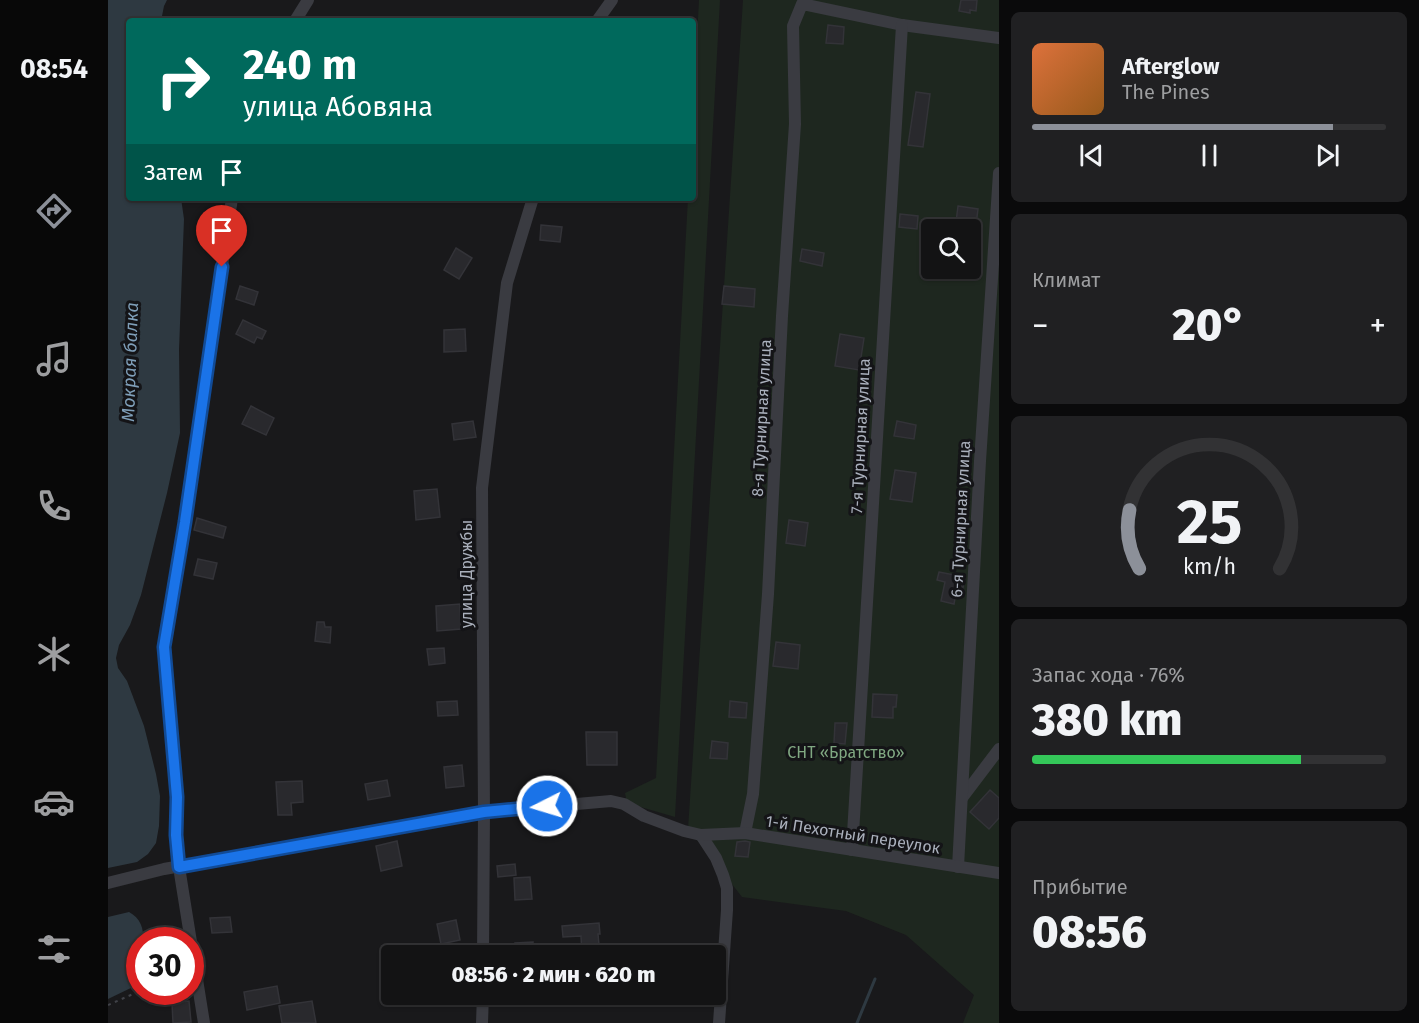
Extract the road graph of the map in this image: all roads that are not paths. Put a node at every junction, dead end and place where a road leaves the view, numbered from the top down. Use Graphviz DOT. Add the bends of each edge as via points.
graph roads {
  1 [pos="308,0"];
  2 [pos="612,0"];
  3 [pos="297,18"];
  4 [pos="599,18"];
  5 [pos="902,25"];
  6 [pos="999,38"];
  7 [pos="999,173"];
  8 [pos="232,201"];
  9 [pos="532,201"];
  10 [pos="999,749"];
  11 [pos="962,798"];
  12 [pos="484,812"];
  13 [pos="745,833"];
  14 [pos="700,835"];
  15 [pos="852,850"];
  16 [pos="179,867"];
  17 [pos="958,867"];
  18 [pos="999,873"];
  19 [pos="108,883"];
  20 [pos="483,945"];
  21 [pos="483,1005"];
  22 [pos="204,1023"];
  23 [pos="482,1023"];
  24 [pos="719,1023"];
  1 -- 3 [label="street"];
  2 -- 4 [label="street"];
  5 -- 6 [label="street"];
  5 -- 13 [label="street, 8-я Турнирная улица" via="802,4 793,26 795,124 769,572 753,794"];
  5 -- 15 [label="street, 7-я Турнирная улица"];
  7 -- 11 [label="street, 6-я Турнирная улица"];
  8 -- 16 [label="street" via="164,647"];
  9 -- 12 [label="street, улица Дружбы" via="507,283 482,488"];
  10 -- 11 [label="street"];
  11 -- 17 [label="street, 6-я Турнирная улица"];
  12 -- 14 [label="street, 1-й Пехотный переулок" via="610,801"];
  12 -- 16 [label="street, 1-й Пехотный переулок"];
  12 -- 20 [label="street, улица Дружбы"];
  13 -- 14 [label="street, 1-й Пехотный переулок"];
  13 -- 15 [label="street, 1-й Пехотный переулок"];
  14 -- 24 [label="street" via="716,858 727,888"];
  15 -- 17 [label="street, 1-й Пехотный переулок"];
  16 -- 19 [label="street, 1-й Пехотный переулок"];
  16 -- 22 [label="street"];
  17 -- 18 [label="street, 1-й Пехотный переулок"];
  21 -- 23 [label="street"];
}
